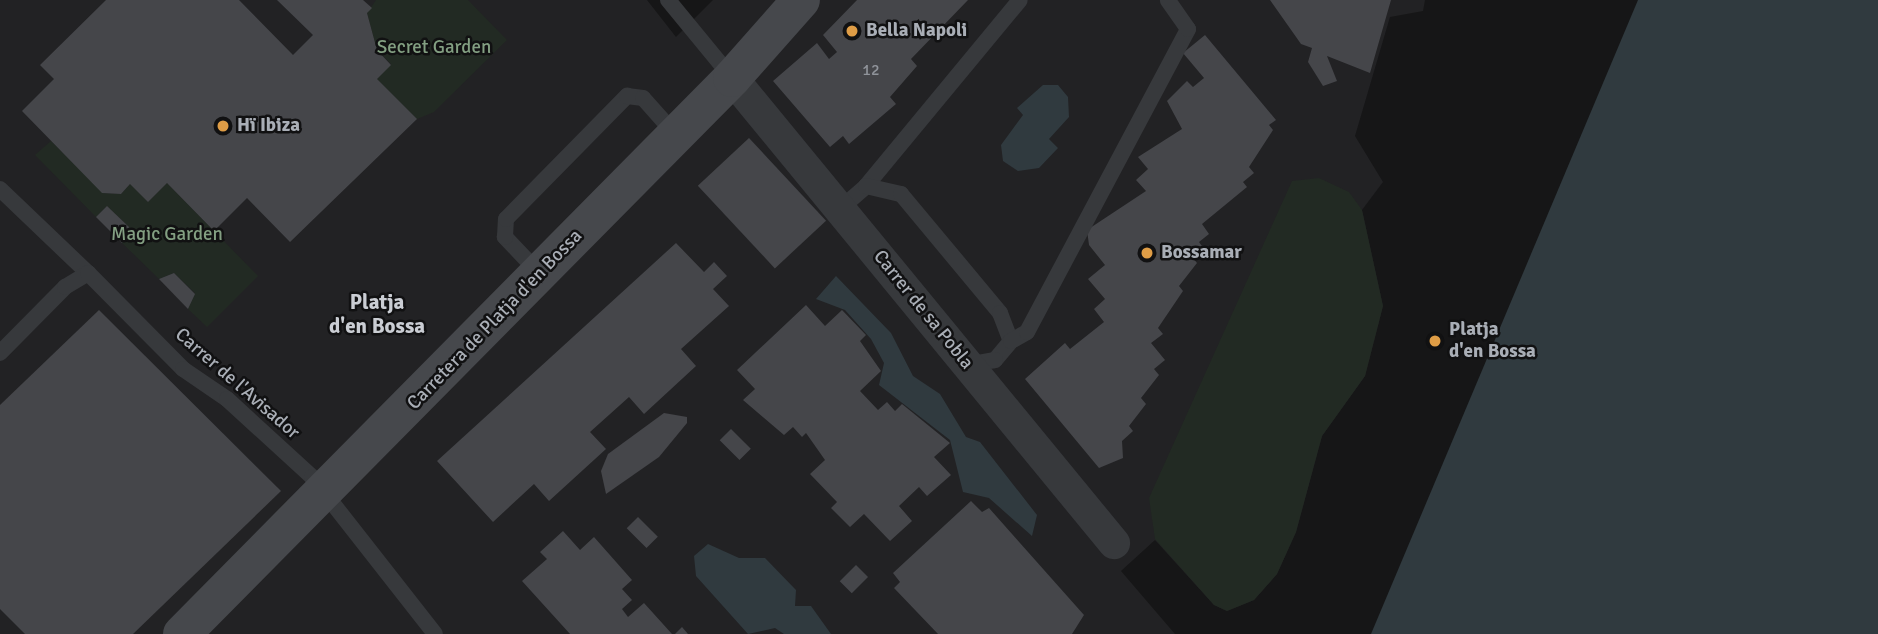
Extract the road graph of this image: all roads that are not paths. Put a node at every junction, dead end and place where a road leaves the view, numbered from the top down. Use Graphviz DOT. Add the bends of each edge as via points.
graph roads {
  1 [pos="668,0"];
  2 [pos="801,0"];
  3 [pos="1020,0"];
  4 [pos="1168,0"];
  5 [pos="732,78"];
  6 [pos="676,135"];
  7 [pos="866,186"];
  8 [pos="0,189"];
  9 [pos="840,209"];
  10 [pos="88,273"];
  11 [pos="539,273"];
  12 [pos="1012,341"];
  13 [pos="0,353"];
  14 [pos="968,365"];
  15 [pos="324,493"];
  16 [pos="1114,543"];
  17 [pos="182,634"];
  18 [pos="435,634"];
  1 -- 5 [label="lane"];
  2 -- 5 [label="street, Carretera de Platja d'en Bossa"];
  3 -- 7 [label="lane"];
  4 -- 12 [label="lane" via="1188,29 1027,331"];
  5 -- 6 [label="street, Carretera de Platja d'en Bossa"];
  5 -- 9 [label="street, Carrer de sa Pobla"];
  6 -- 11 [label="street, Carretera de Platja d'en Bossa"];
  6 -- 11 [label="lane" via="643,98 627,96 506,219 505,237"];
  7 -- 9 [label="lane"];
  7 -- 12 [label="lane" via="901,194 1000,313"];
  8 -- 10 [label="lane, Carrer de l'Avisador"];
  9 -- 14 [label="street, Carrer de sa Pobla"];
  10 -- 13 [label="lane" via="65,287"];
  10 -- 15 [label="lane, Carrer de l'Avisador" via="183,369 227,399"];
  11 -- 15 [label="street, Carretera de Platja d'en Bossa"];
  12 -- 14 [label="lane" via="995,360"];
  14 -- 16 [label="street, Carrer de sa Pobla"];
  15 -- 17 [label="street, Carretera de Platja d'en Bossa"];
  15 -- 18 [label="lane, Carrer de l'Avisador"];
}
